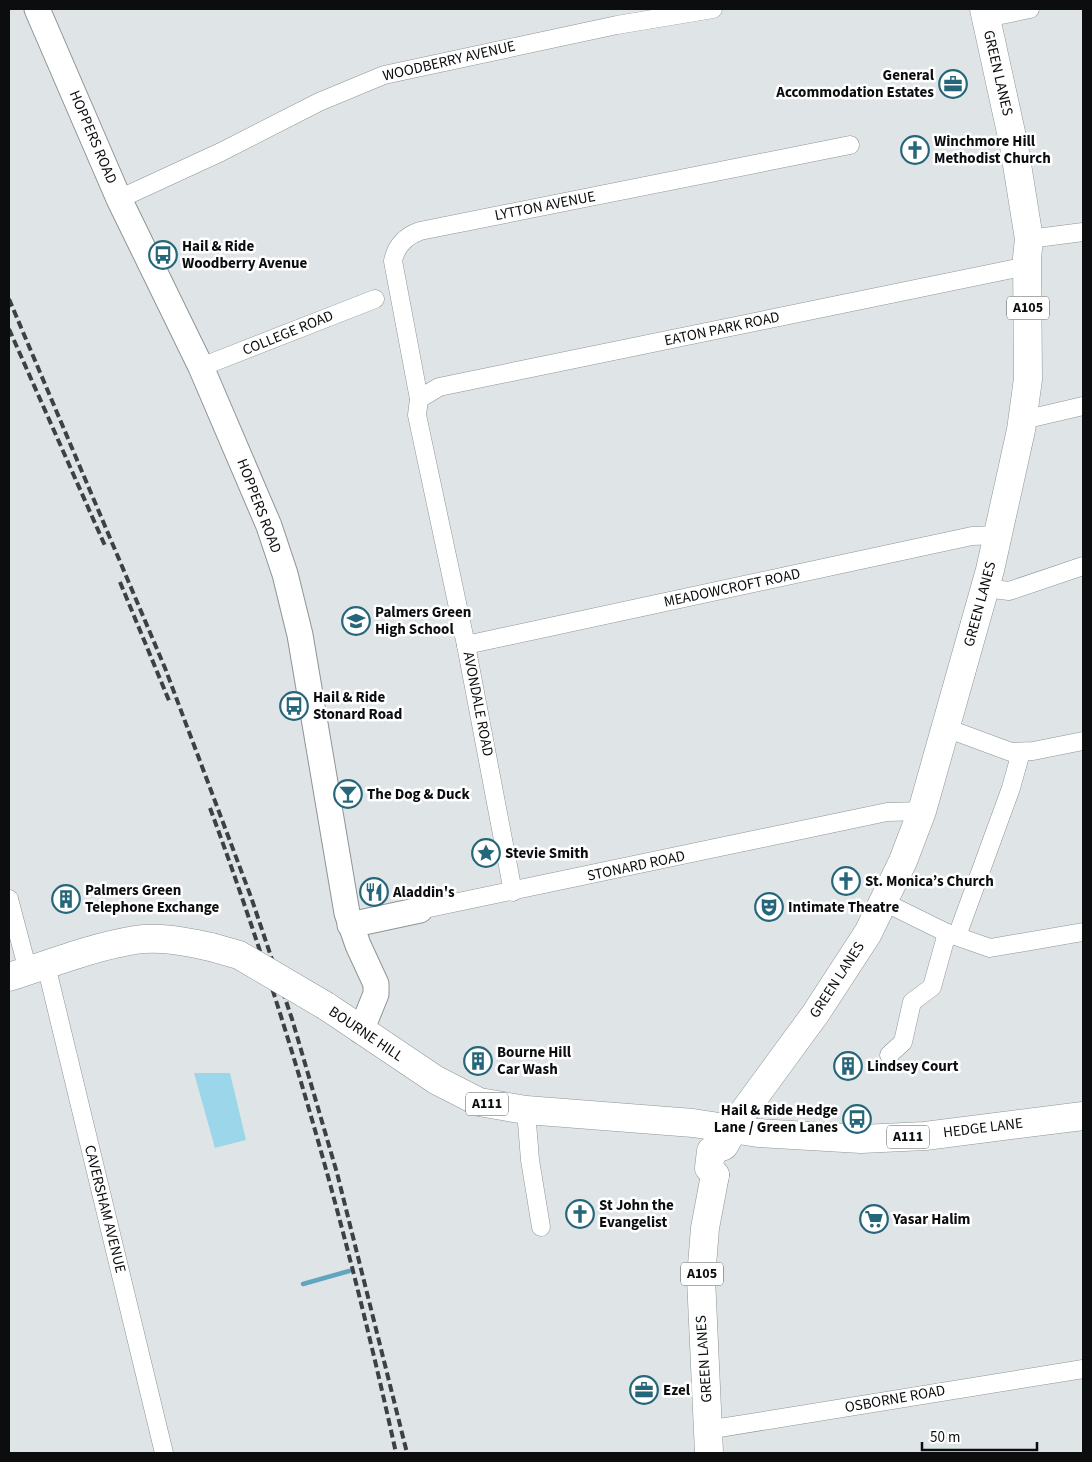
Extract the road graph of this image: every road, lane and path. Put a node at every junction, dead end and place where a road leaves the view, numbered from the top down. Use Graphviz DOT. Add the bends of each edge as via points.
graph roads {
  1 [pos="37,9"];
  2 [pos="713,9"];
  3 [pos="1030,9"];
  4 [pos="985,14"];
  5 [pos="850,144"];
  6 [pos="119,199"];
  7 [pos="1083,232"];
  8 [pos="1029,239"];
  9 [pos="1027,266"];
  10 [pos="374,298"];
  11 [pos="201,367"];
  12 [pos="419,399"];
  13 [pos="1083,406"];
  14 [pos="1023,420"];
  15 [pos="998,535"];
  16 [pos="1083,566"];
  17 [pos="985,588"];
  18 [pos="466,645"];
  19 [pos="946,728"];
  20 [pos="1083,741"];
  21 [pos="1021,752"];
  22 [pos="922,811"];
  23 [pos="505,894"];
  24 [pos="9,899"];
  25 [pos="884,902"];
  26 [pos="420,910"];
  27 [pos="350,925"];
  28 [pos="1083,932"];
  29 [pos="952,934"];
  30 [pos="28,971"];
  31 [pos="361,1031"];
  32 [pos="889,1055"];
  33 [pos="526,1110"];
  34 [pos="1083,1116"];
  35 [pos="728,1138"];
  36 [pos="540,1227"];
  37 [pos="1083,1369"];
  38 [pos="708,1442"];
  39 [pos="164,1453"];
  1 -- 6 [label="street, HOPPERS ROAD"];
  2 -- 6 [label="street, WOODBERRY AVENUE" via="617,25 384,74"];
  3 -- 4 [label="street"];
  4 -- 8 [label="main road, GREEN LANES / A105" via="1014,146"];
  5 -- 12 [label="street, LYTTON AVENUE" via="417,232 399,246 392,261"];
  6 -- 11 [label="street, HOPPERS ROAD"];
  7 -- 8 [label="street"];
  8 -- 9 [label="main road, GREEN LANES / A105"];
  9 -- 12 [label="street, EATON PARK ROAD" via="439,388"];
  9 -- 14 [label="main road, GREEN LANES / A105" via="1028,379"];
  10 -- 11 [label="street, COLLEGE ROAD"];
  11 -- 27 [label="street, HOPPERS ROAD" via="269,526 285,574 300,635"];
  12 -- 18 [label="street, AVONDALE ROAD" via="417,415"];
  13 -- 14 [label="street"];
  14 -- 15 [label="main road, GREEN LANES / A105"];
  15 -- 17 [label="main road, GREEN LANES / A105"];
  15 -- 18 [label="street, MEADOWCROFT ROAD" via="972,536"];
  16 -- 17 [label="street" via="1009,591"];
  17 -- 19 [label="main road, GREEN LANES / A105"];
  18 -- 23 [label="street, AVONDALE ROAD"];
  19 -- 21 [label="street" via="995,748"];
  19 -- 22 [label="main road, GREEN LANES / A105"];
  20 -- 21 [label="street"];
  21 -- 29 [label="street" via="1011,788"];
  22 -- 23 [label="street, STONARD ROAD" via="887,812"];
  22 -- 25 [label="main road, GREEN LANES / A105"];
  23 -- 26 [label="street, STONARD ROAD"];
  24 -- 30 [label="street, CAVERSHAM AVENUE"];
  25 -- 29 [label="street"];
  25 -- 35 [label="main road, GREEN LANES / A105" via="868,933 816,1013"];
  26 -- 27 [label="street, STONARD ROAD"];
  27 -- 31 [label="street, HOPPERS ROAD" via="376,984 376,994"];
  28 -- 29 [label="street" via="990,948"];
  29 -- 32 [label="street" via="932,987 912,1002 903,1042"];
  30 -- 31 [label="main road, BOURNE HILL / A111, bridge" via="136,940 174,940 239,955 290,983"];
  30 -- 39 [label="street, CAVERSHAM AVENUE"];
  31 -- 33 [label="main road, BOURNE HILL / A111" via="436,1080 479,1102"];
  33 -- 35 [label="main road, BOURNE HILL / A111" via="694,1123"];
  33 -- 36 [label="street"];
  34 -- 35 [label="main road, HEDGE LANE / A111" via="905,1138"];
  35 -- 38 [label="main road, GREEN LANES / A105" via="729,1160 725,1170 715,1175 705,1228 701,1278"];
  37 -- 38 [label="street, OSBORNE ROAD" via="796,1416"];
}
